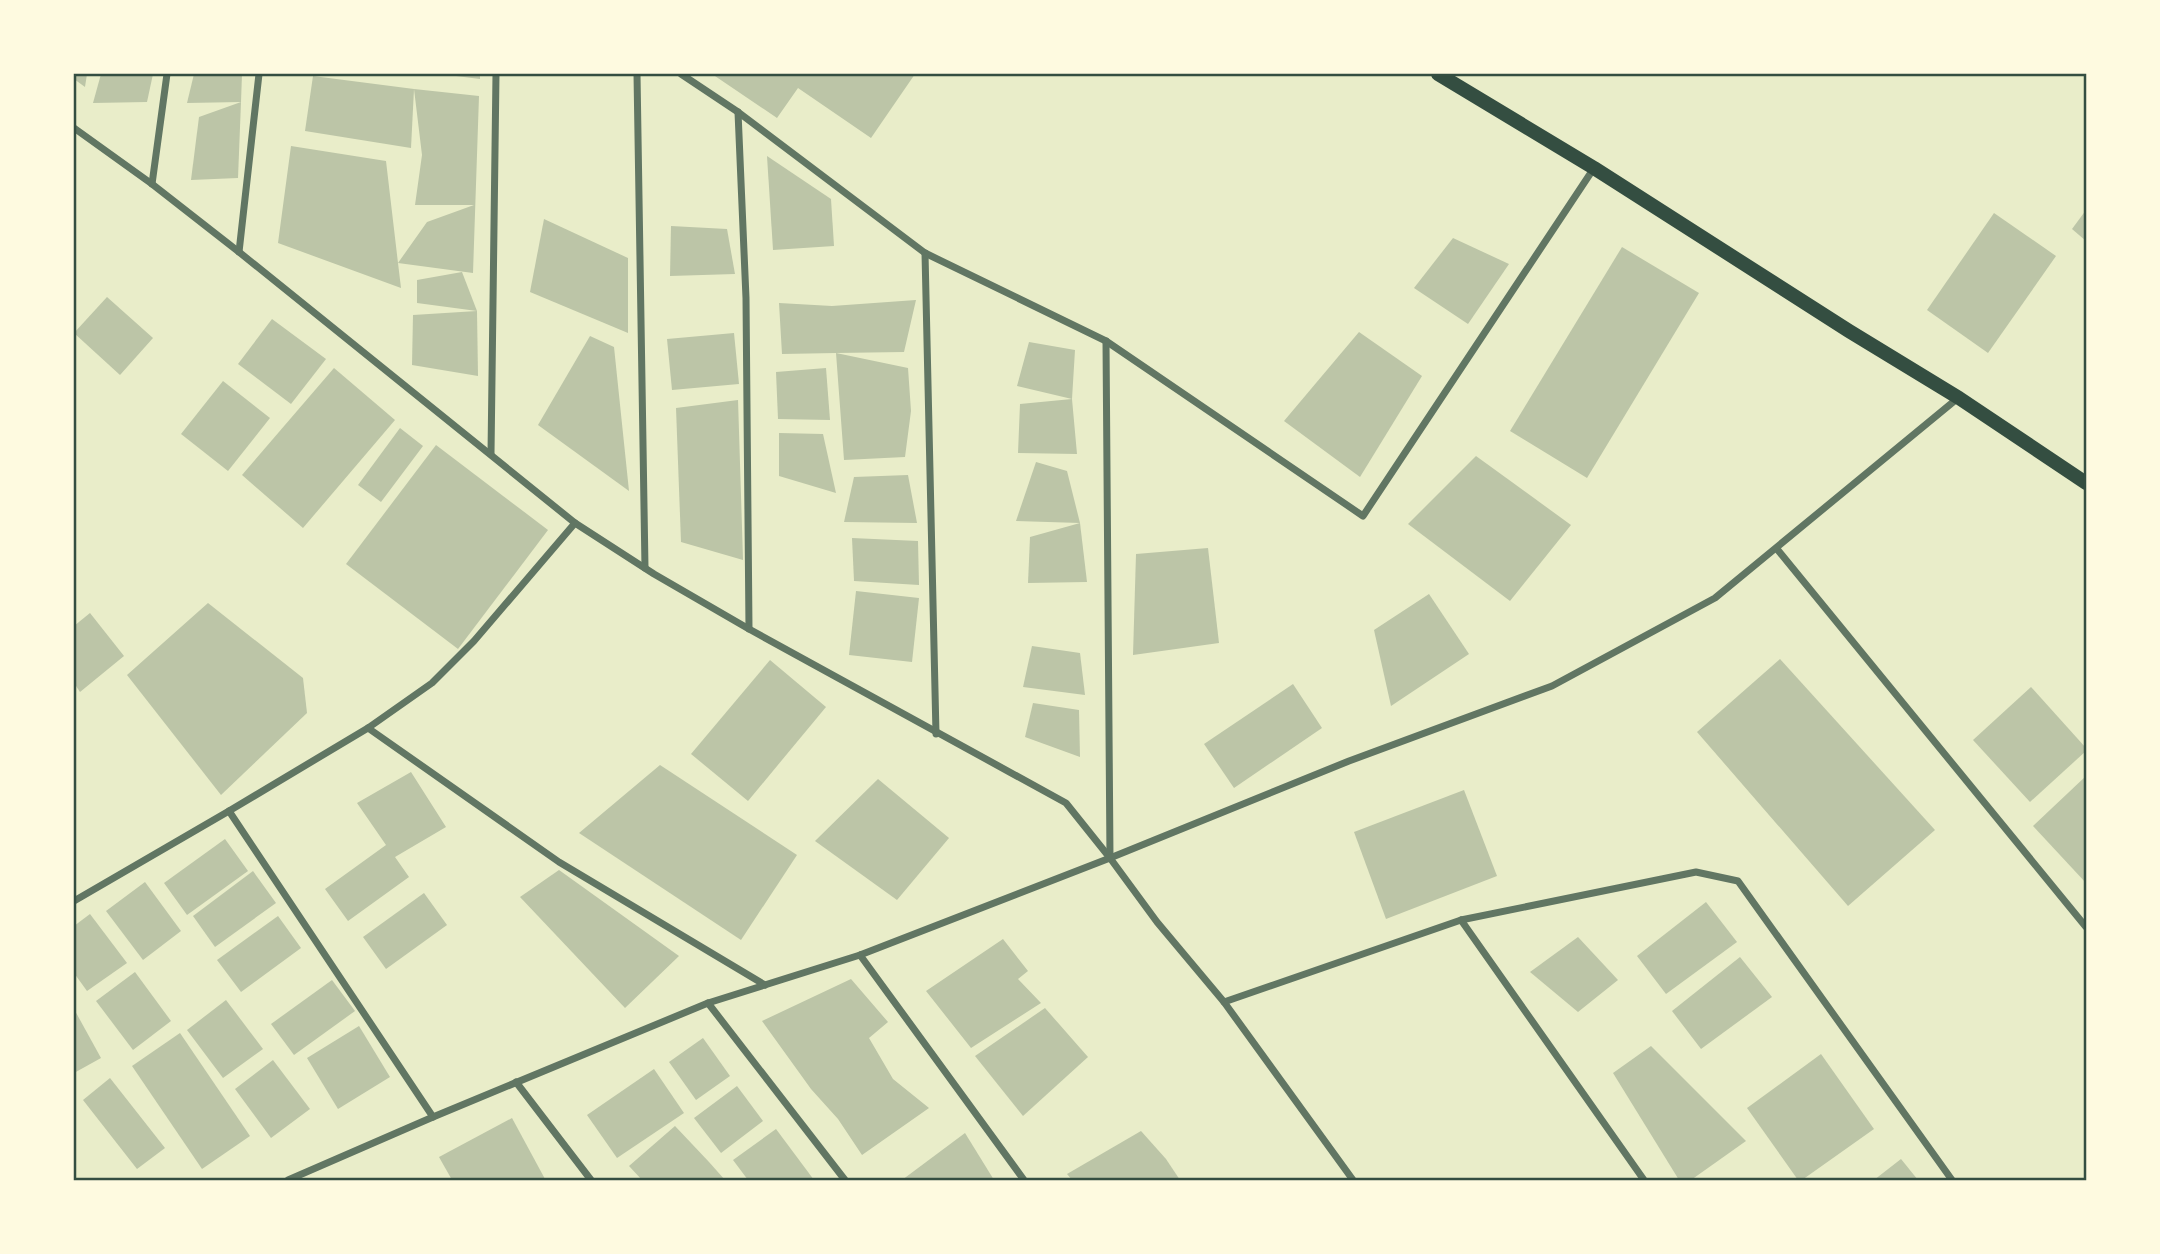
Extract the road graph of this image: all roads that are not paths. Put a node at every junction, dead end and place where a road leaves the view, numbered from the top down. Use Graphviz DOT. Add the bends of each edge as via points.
graph roads {
  1 [pos="167,74"];
  2 [pos="258,74"];
  3 [pos="496,74"];
  4 [pos="636,74"];
  5 [pos="681,74"];
  6 [pos="1438,74"];
  7 [pos="738,112"];
  8 [pos="74,128"];
  9 [pos="1594,168"];
  10 [pos="152,184"];
  11 [pos="239,252"];
  12 [pos="925,253"];
  13 [pos="1106,341"];
  14 [pos="1959,398"];
  15 [pos="491,454"];
  16 [pos="2087,483"];
  17 [pos="575,523"];
  18 [pos="1777,549"];
  19 [pos="645,568"];
  20 [pos="749,629"];
  21 [pos="368,728"];
  22 [pos="936,734"];
  23 [pos="229,811"];
  24 [pos="1110,858"];
  25 [pos="75,898"];
  26 [pos="1461,920"];
  27 [pos="2087,927"];
  28 [pos="860,955"];
  29 [pos="765,985"];
  30 [pos="1224,1002"];
  31 [pos="708,1003"];
  32 [pos="516,1082"];
  33 [pos="433,1117"];
  34 [pos="288,1181"];
  35 [pos="591,1181"];
  36 [pos="845,1181"];
  37 [pos="1024,1181"];
  38 [pos="1353,1181"];
  39 [pos="1644,1181"];
  40 [pos="1952,1181"];
  1 -- 10 [label="street"];
  2 -- 11 [label="street"];
  3 -- 15 [label="street"];
  4 -- 19 [label="street"];
  5 -- 7 [label="street"];
  6 -- 9 [label="main road"];
  7 -- 12 [label="street"];
  7 -- 20 [label="street" via="746,298"];
  8 -- 10 [label="street"];
  9 -- 13 [label="street" via="1363,516"];
  9 -- 14 [label="main road"];
  10 -- 11 [label="street"];
  11 -- 15 [label="street"];
  12 -- 13 [label="street"];
  12 -- 22 [label="street"];
  13 -- 24 [label="street"];
  14 -- 16 [label="main road"];
  14 -- 18 [label="street"];
  15 -- 17 [label="street"];
  17 -- 19 [label="street"];
  17 -- 21 [label="street" via="432,683"];
  18 -- 24 [label="street" via="1714,598 1552,686 1349,761"];
  18 -- 27 [label="street"];
  19 -- 20 [label="street"];
  20 -- 22 [label="street"];
  21 -- 23 [label="street"];
  21 -- 29 [label="street" via="559,862"];
  22 -- 24 [label="street" via="1066,803"];
  23 -- 25 [label="street"];
  23 -- 33 [label="street"];
  24 -- 28 [label="street"];
  24 -- 30 [label="street"];
  26 -- 30 [label="street"];
  26 -- 39 [label="street"];
  26 -- 40 [label="street" via="1696,872 1738,881"];
  28 -- 29 [label="street"];
  28 -- 37 [label="street"];
  29 -- 31 [label="street"];
  30 -- 38 [label="street"];
  31 -- 32 [label="street"];
  31 -- 36 [label="street"];
  32 -- 33 [label="street"];
  32 -- 35 [label="street"];
  33 -- 34 [label="street"];
}
